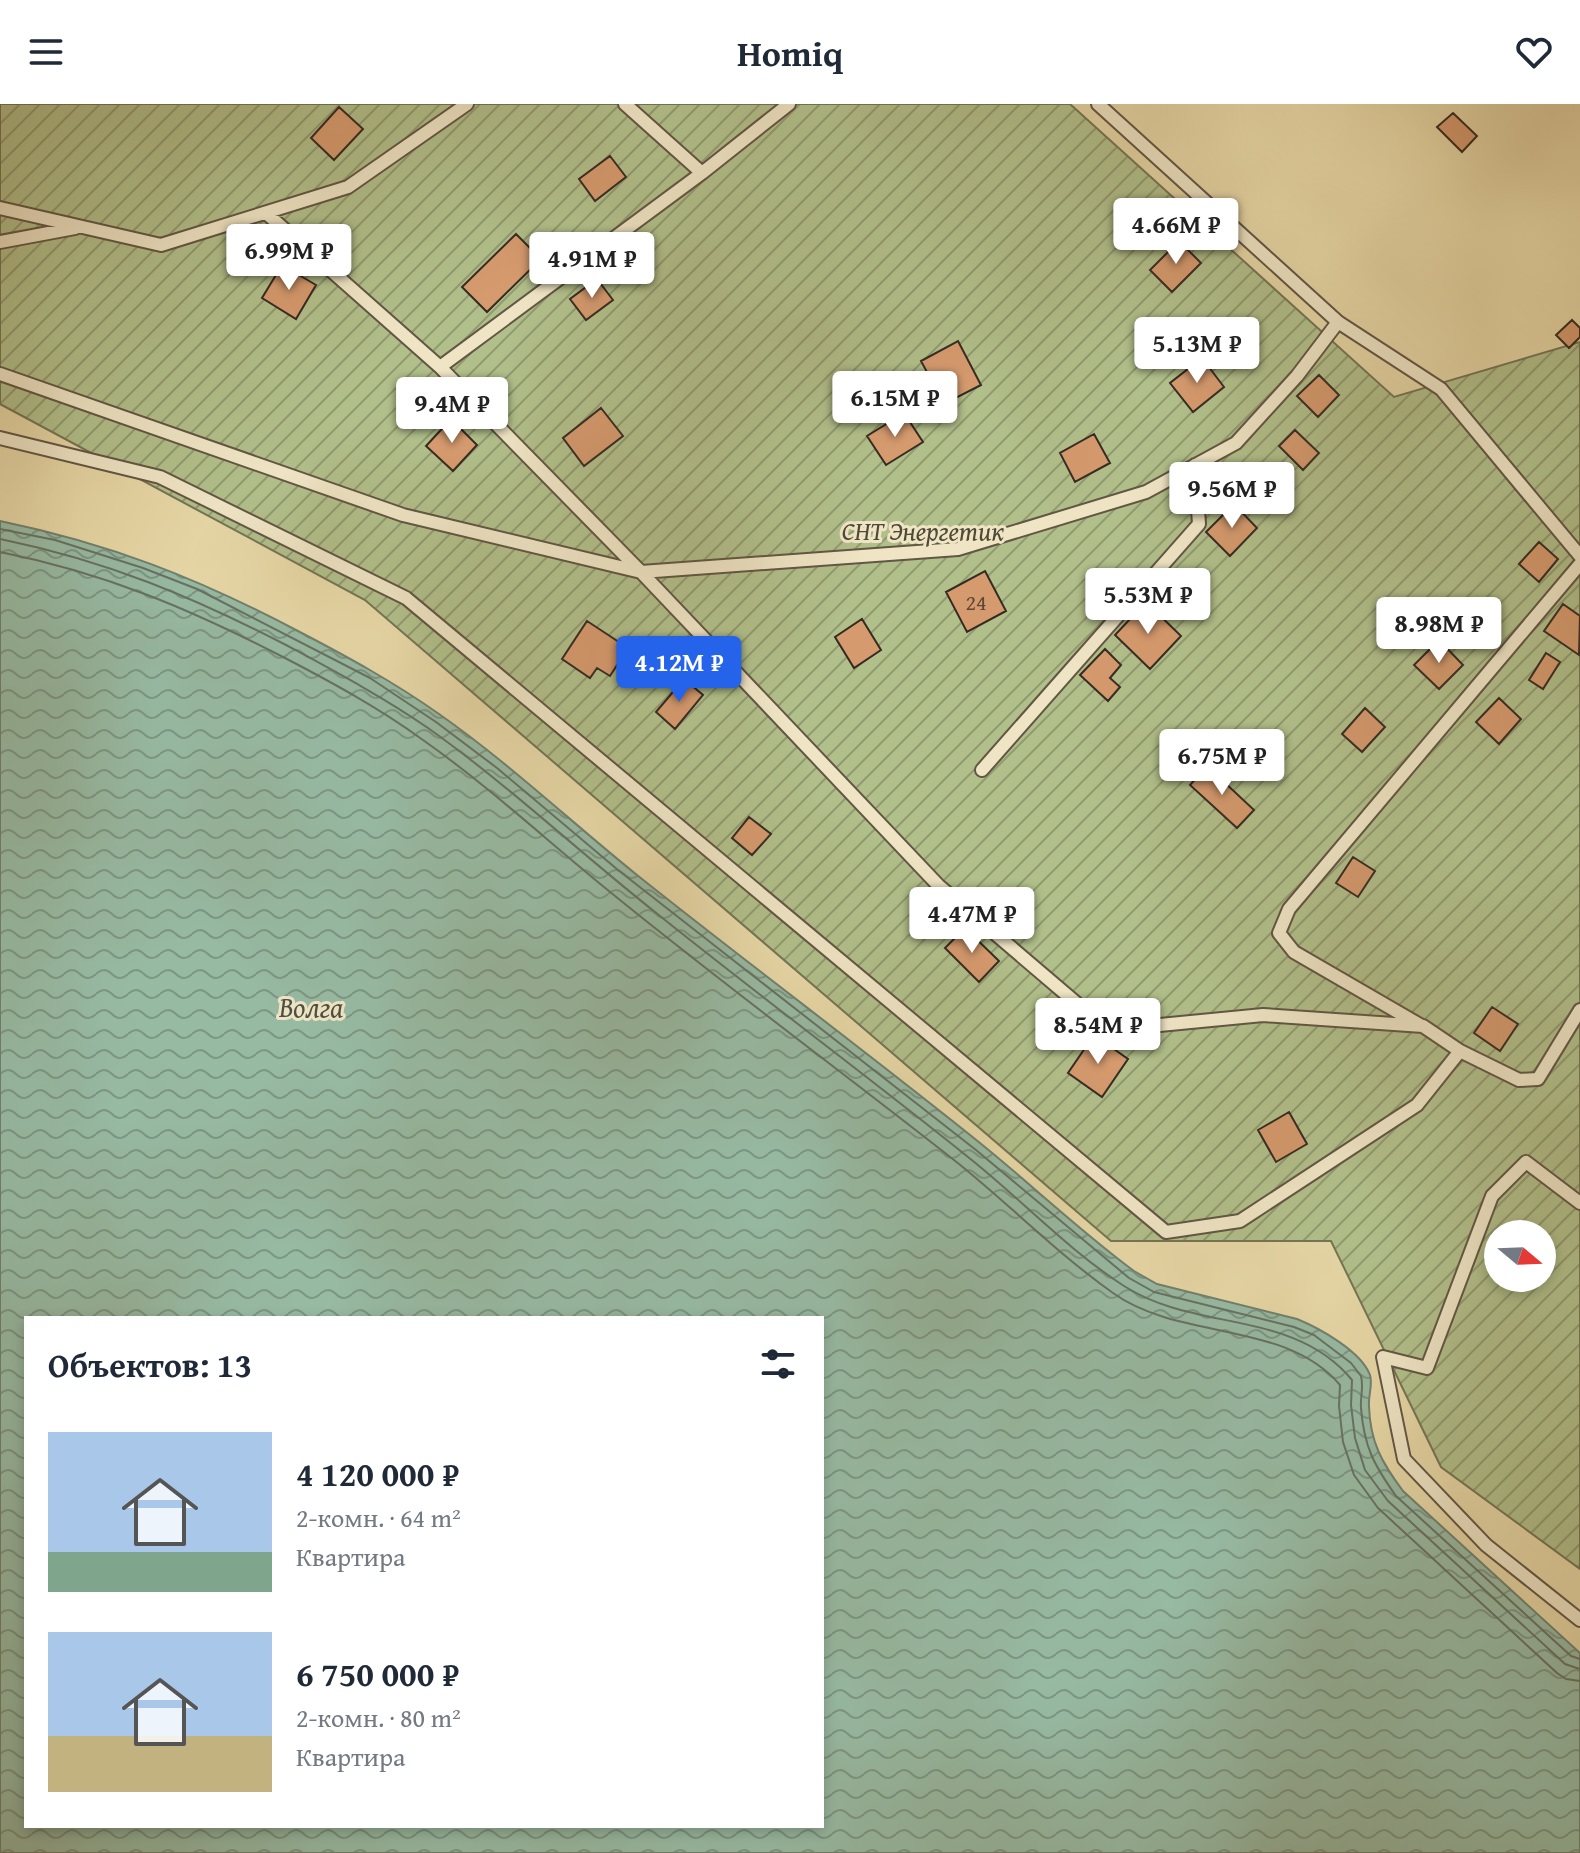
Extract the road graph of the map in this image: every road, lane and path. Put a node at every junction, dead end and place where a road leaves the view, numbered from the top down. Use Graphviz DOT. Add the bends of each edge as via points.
graph roads {
  1 [pos="467,104"];
  2 [pos="625,104"];
  3 [pos="789,104"];
  4 [pos="1098,104"];
  5 [pos="702,173"];
  6 [pos="0,208"];
  7 [pos="266,213"];
  8 [pos="82,227"];
  9 [pos="0,242"];
  10 [pos="1338,322"];
  11 [pos="440,367"];
  12 [pos="0,374"];
  13 [pos="0,438"];
  14 [pos="1195,465"];
  15 [pos="1580,556"];
  16 [pos="1580,564"];
  17 [pos="641,572"];
  18 [pos="982,770"];
  19 [pos="1580,1010"];
  20 [pos="1423,1026"];
  21 [pos="1460,1051"];
  22 [pos="1580,1203"];
  23 [pos="1580,1620"];
  1 -- 7 [label="lane" via="348,187"];
  2 -- 5 [label="lane"];
  3 -- 5 [label="lane"];
  4 -- 10 [label="lane"];
  5 -- 11 [label="lane"];
  6 -- 8 [label="lane"];
  7 -- 8 [label="lane" via="161,245"];
  7 -- 11 [label="lane"];
  8 -- 9 [label="lane"];
  10 -- 14 [label="lane" via="1236,443"];
  10 -- 15 [label="lane" via="1441,389"];
  11 -- 17 [label="lane"];
  12 -- 17 [label="lane" via="403,515"];
  13 -- 21 [label="lane" via="160,477 406,598 1166,1232 1240,1221 1417,1105"];
  14 -- 17 [label="lane" via="1146,492 958,549"];
  14 -- 18 [label="lane" via="1199,524"];
  16 -- 20 [label="lane" via="1289,909 1279,933 1294,952"];
  17 -- 20 [label="lane" via="938,885 1108,1030 1263,1015"];
  19 -- 21 [label="lane" via="1538,1079 1519,1080"];
  20 -- 21 [label="lane"];
  22 -- 23 [label="lane" via="1526,1162 1492,1196 1427,1368 1383,1357 1404,1459 1486,1545"];
}
